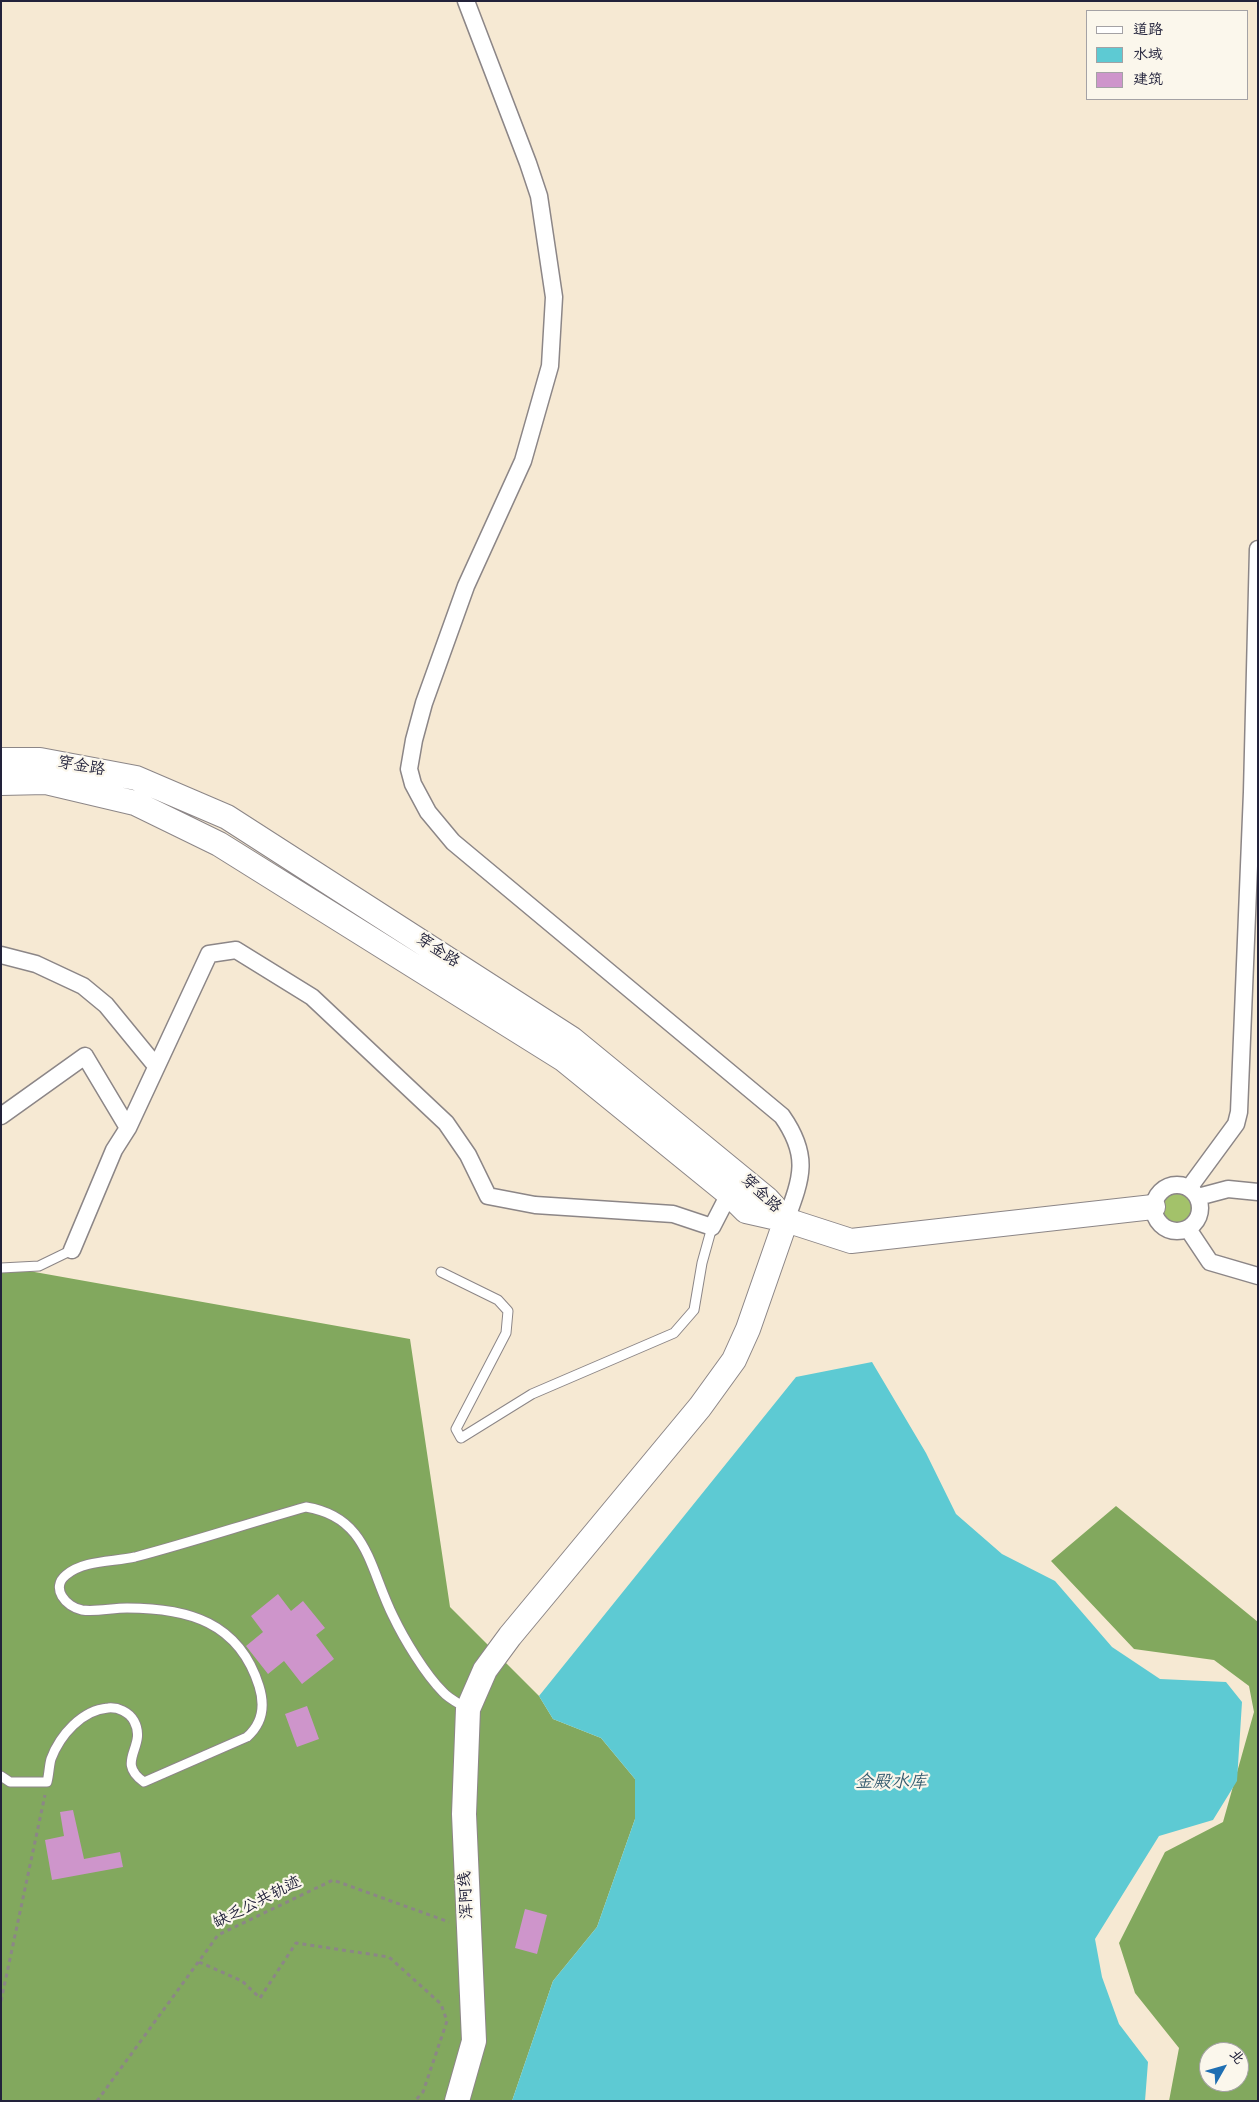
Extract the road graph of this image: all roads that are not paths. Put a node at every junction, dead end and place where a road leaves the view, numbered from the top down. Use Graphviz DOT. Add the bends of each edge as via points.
graph roads {
  1 [pos="466,1"];
  2 [pos="1258,549"];
  3 [pos="1,760"];
  4 [pos="1,783"];
  5 [pos="1,955"];
  6 [pos="156,1066"];
  7 [pos="1,1116"];
  8 [pos="128,1128"];
  9 [pos="1258,1192"];
  10 [pos="1193,1193"];
  11 [pos="729,1194"];
  12 [pos="1153,1207"];
  13 [pos="786,1220"];
  14 [pos="712,1227"];
  15 [pos="1188,1229"];
  16 [pos="72,1250"];
  17 [pos="1,1268"];
  18 [pos="441,1272"];
  19 [pos="1258,1276"];
  20 [pos="472,1699"];
  21 [pos="1,1776"];
  22 [pos="457,2101"];
  1 -- 13 [label="street" via="539,196 554,297 553,332 550,366 523,462 466,586 424,704 410,769 413,784 428,812 453,842 782,1116 795,1134 802,1165"];
  2 -- 10 [label="street" via="1239,1112 1236,1124"];
  3 -- 13 [label="main road, 穿金路" via="40,760 136,778 228,817 572,1039 760,1192"];
  4 -- 11 [label="main road, 穿金路" via="46,782 135,803 219,844 563,1059"];
  5 -- 6 [label="street" via="36,964 83,986 106,1005"];
  6 -- 8 [label="street"];
  6 -- 14 [label="street" via="209,954 236,950 312,997 446,1122 468,1155 488,1196 535,1205 673,1214"];
  7 -- 8 [label="street" via="85,1056"];
  8 -- 16 [label="street" via="114,1150"];
  9 -- 10 [label="street" via="1228,1188"];
  10 -- 12 [label="street" via="1178,1184 1162,1189"];
  10 -- 15 [label="street" via="1200,1205 1199,1213"];
  11 -- 13 [label="main road, 穿金路" via="746,1211"];
  11 -- 14 [label="street"];
  12 -- 13 [label="main road" via="851,1241"];
  12 -- 15 [label="street" via="1155,1218 1167,1229"];
  13 -- 20 [label="main road" via="734,1360 700,1407 510,1636 485,1670"];
  14 -- 18 [label="lane" via="694,1310 674,1333 532,1394 462,1438 456,1429 506,1333 508,1311 498,1300"];
  15 -- 19 [label="street" via="1210,1262"];
  16 -- 17 [label="lane" via="39,1266"];
  20 -- 21 [label="lane" via="444,1693 423,1667 393,1616 365,1549 355,1534 341,1519 324,1510 306,1506 134,1557 86,1565 70,1571 59,1585 60,1593 72,1606 80,1609 152,1608 184,1614 222,1630 248,1659 261,1691 263,1707 255,1730 247,1737 144,1782 132,1769 131,1760 140,1737 134,1721 121,1709 95,1709 63,1738 51,1760 47,1782 10,1782"];
  20 -- 22 [label="main road, 浑阿线" via="464,1814 474,2041"];
}
